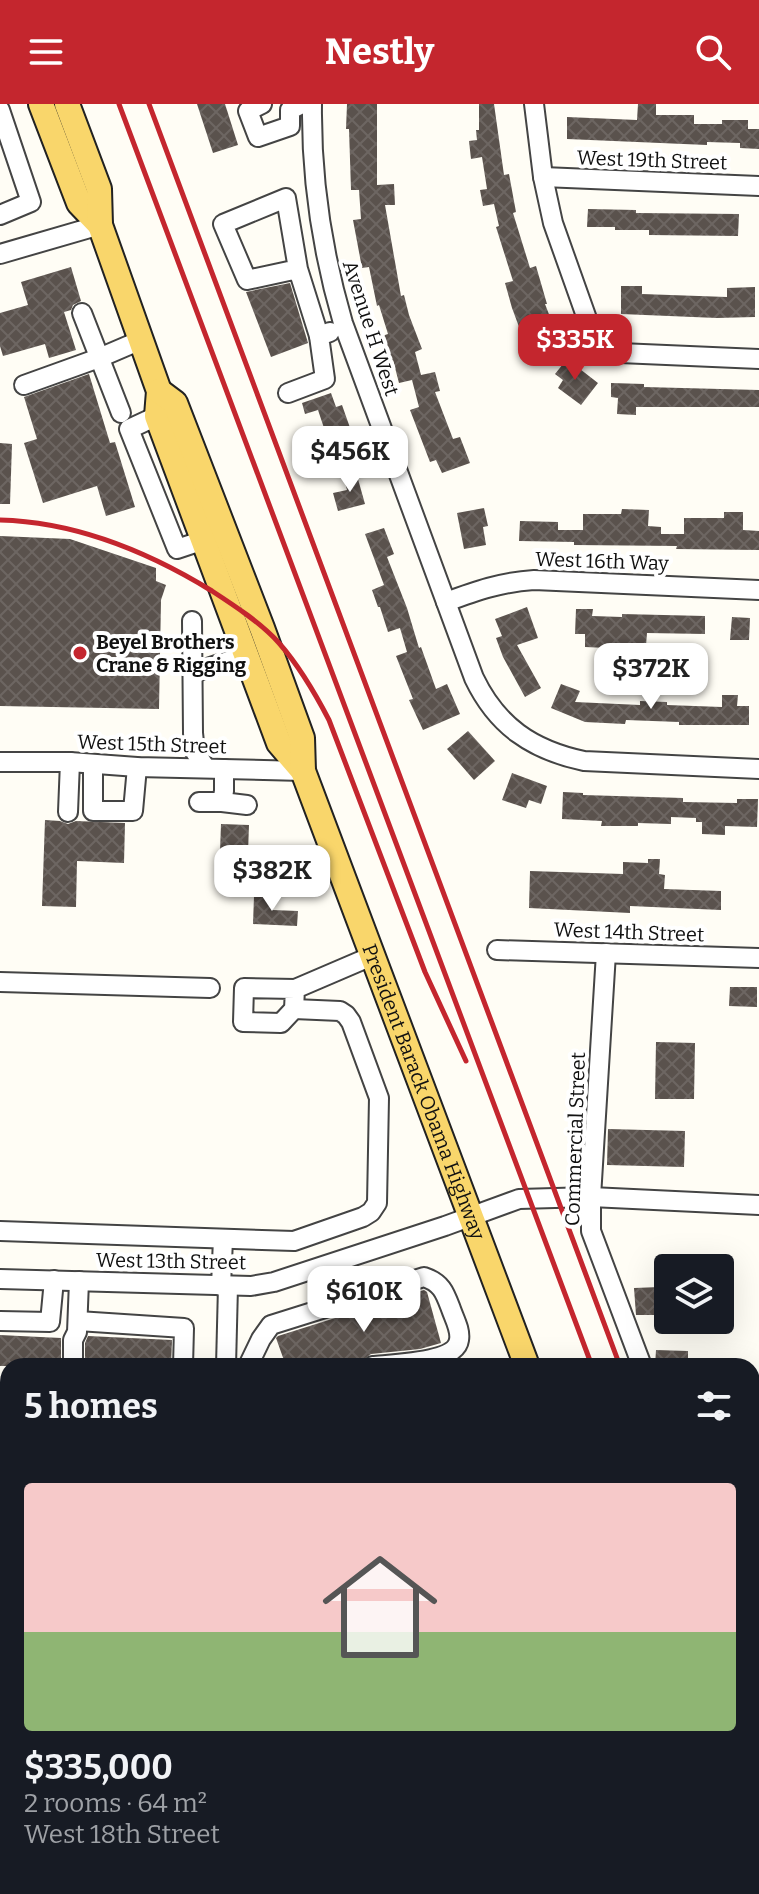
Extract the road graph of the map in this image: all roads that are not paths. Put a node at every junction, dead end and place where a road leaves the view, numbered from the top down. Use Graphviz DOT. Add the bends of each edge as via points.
graph roads {
  1 [pos="41,104"];
  2 [pos="67,104"];
  3 [pos="262,104"];
  4 [pos="312,104"];
  5 [pos="534,104"];
  6 [pos="294,106"];
  7 [pos="0,110"];
  8 [pos="543,177"];
  9 [pos="759,186"];
  10 [pos="0,215"];
  11 [pos="100,225"];
  12 [pos="0,254"];
  13 [pos="298,269"];
  14 [pos="82,313"];
  15 [pos="344,327"];
  16 [pos="319,336"];
  17 [pos="141,340"];
  18 [pos="99,358"];
  19 [pos="759,359"];
  20 [pos="24,385"];
  21 [pos="159,391"];
  22 [pos="288,393"];
  23 [pos="121,413"];
  24 [pos="759,590"];
  25 [pos="446,602"];
  26 [pos="192,621"];
  27 [pos="246,655"];
  28 [pos="193,673"];
  29 [pos="0,762"];
  30 [pos="70,762"];
  31 [pos="93,764"];
  32 [pos="137,767"];
  33 [pos="215,769"];
  34 [pos="759,769"];
  35 [pos="303,771"];
  36 [pos="199,802"];
  37 [pos="222,802"];
  38 [pos="247,805"];
  39 [pos="68,812"];
  40 [pos="497,950"];
  41 [pos="606,953"];
  42 [pos="372,956"];
  43 [pos="759,958"];
  44 [pos="0,982"];
  45 [pos="210,988"];
  46 [pos="295,989"];
  47 [pos="294,1009"];
  48 [pos="591,1197"];
  49 [pos="759,1205"];
  50 [pos="471,1217"];
  51 [pos="0,1231"];
  52 [pos="223,1239"];
  53 [pos="0,1279"];
  54 [pos="54,1280"];
  55 [pos="79,1281"];
  56 [pos="225,1286"];
  57 [pos="0,1321"];
  58 [pos="78,1321"];
  59 [pos="73,1358"];
  60 [pos="183,1358"];
  61 [pos="226,1358"];
  62 [pos="252,1358"];
  63 [pos="433,1358"];
  64 [pos="524,1358"];
  65 [pos="639,1358"];
  1 -- 11 [label="main road, President Barack Obama Highway" via="79,203"];
  2 -- 11 [label="main road, President Barack Obama Highway" via="99,189"];
  3 -- 6 [label="street" via="248,111 258,137 290,126"];
  4 -- 15 [label="street, Avenue H West" via="320,230"];
  5 -- 8 [label="street"];
  7 -- 10 [label="street" via="31,202"];
  8 -- 9 [label="street, West 19th Street"];
  8 -- 19 [label="street" via="563,255 601,344 620,353"];
  11 -- 12 [label="street"];
  11 -- 17 [label="main road, President Barack Obama Highway"];
  13 -- 13 [label="street" via="286,198 223,224 247,280"];
  13 -- 16 [label="street"];
  14 -- 18 [label="street"];
  15 -- 16 [label="street"];
  15 -- 25 [label="street, Avenue H West"];
  16 -- 22 [label="street" via="325,379"];
  17 -- 18 [label="street"];
  17 -- 21 [label="main road, President Barack Obama Highway"];
  18 -- 20 [label="street"];
  18 -- 23 [label="street"];
  21 -- 27 [label="main road, President Barack Obama Highway" via="157,416"];
  21 -- 35 [label="main road, President Barack Obama Highway" via="175,403 262,628 302,738"];
  24 -- 25 [label="street, West 16th Way" via="534,580 488,586"];
  25 -- 34 [label="street, Avenue H West" via="479,688 511,728 541,748 584,761"];
  26 -- 28 [label="street"];
  27 -- 28 [label="street"];
  27 -- 35 [label="main road, President Barack Obama Highway" via="279,743"];
  28 -- 33 [label="street" via="195,752"];
  29 -- 30 [label="street, West 15th Street"];
  30 -- 31 [label="street, West 15th Street"];
  30 -- 39 [label="street"];
  31 -- 32 [label="street, West 15th Street"];
  31 -- 32 [label="street" via="93,811 133,811"];
  32 -- 33 [label="street, West 15th Street"];
  33 -- 35 [label="street, West 15th Street"];
  33 -- 37 [label="street" via="224,791"];
  35 -- 42 [label="main road, President Barack Obama Highway"];
  36 -- 37 [label="street"];
  37 -- 38 [label="street"];
  40 -- 41 [label="street, West 14th Street"];
  41 -- 43 [label="street, West 14th Street"];
  41 -- 48 [label="street, Commercial Street"];
  42 -- 46 [label="street"];
  42 -- 50 [label="main road, President Barack Obama Highway"];
  44 -- 45 [label="street"];
  46 -- 47 [label="street"];
  46 -- 47 [label="street" via="244,988 243,1022 281,1023"];
  47 -- 52 [label="street" via="340,1011 351,1022 379,1098 377,1203 363,1217 294,1241"];
  48 -- 49 [label="street, West 13th Street"];
  48 -- 50 [label="street, West 13th Street" via="519,1199"];
  48 -- 65 [label="street, Commercial Street" via="591,1231"];
  50 -- 56 [label="street, West 13th Street" via="274,1282"];
  50 -- 64 [label="main road, President Barack Obama Highway"];
  51 -- 52 [label="street"];
  52 -- 56 [label="street"];
  53 -- 54 [label="street, West 13th Street"];
  54 -- 55 [label="street, West 13th Street"];
  54 -- 57 [label="street" via="50,1322"];
  55 -- 56 [label="street, West 13th Street"];
  55 -- 58 [label="street"];
  56 -- 61 [label="street"];
  58 -- 59 [label="street"];
  58 -- 60 [label="street" via="184,1328"];
  62 -- 63 [label="street" via="271,1325 424,1277 436,1281 445,1293 459,1334 456,1349"];
}
